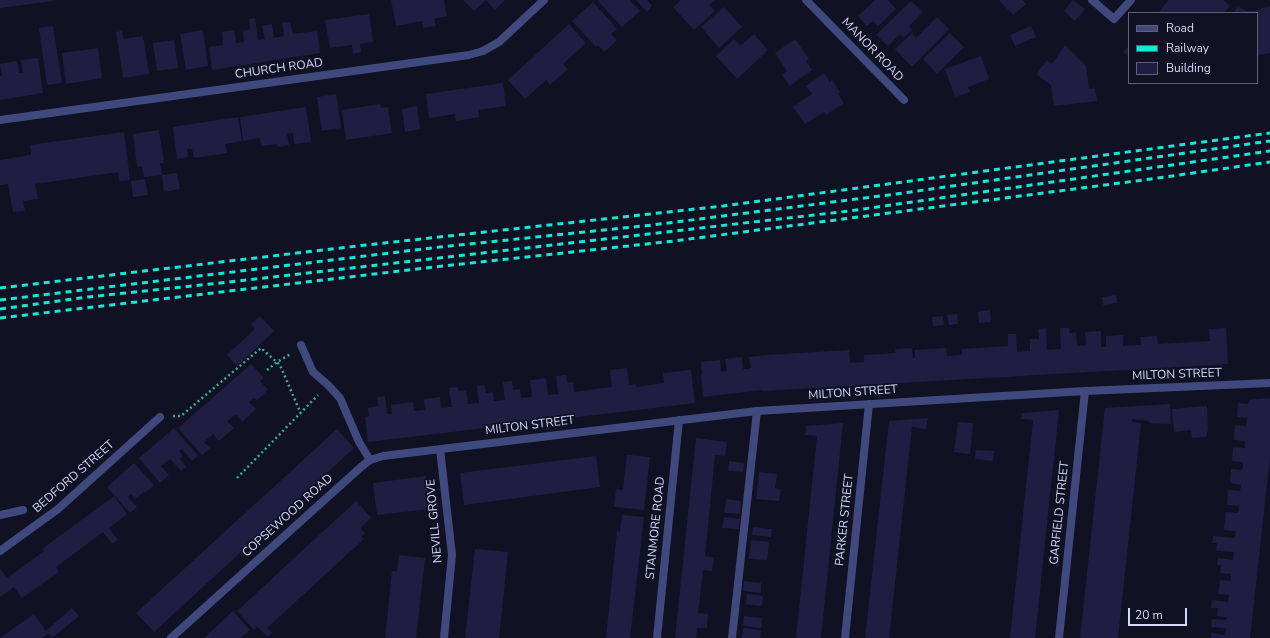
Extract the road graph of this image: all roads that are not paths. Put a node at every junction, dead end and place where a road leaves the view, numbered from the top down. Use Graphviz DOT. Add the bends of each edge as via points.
graph roads {
  1 [pos="544,0"];
  2 [pos="806,0"];
  3 [pos="1092,0"];
  4 [pos="1130,0"];
  5 [pos="904,100"];
  6 [pos="0,120"];
  7 [pos="302,347"];
  8 [pos="1270,383"];
  9 [pos="1085,391"];
  10 [pos="869,404"];
  11 [pos="757,411"];
  12 [pos="160,417"];
  13 [pos="679,420"];
  14 [pos="440,449"];
  15 [pos="370,460"];
  16 [pos="23,510"];
  17 [pos="0,515"];
  18 [pos="0,552"];
  19 [pos="171,638"];
  20 [pos="444,638"];
  21 [pos="657,638"];
  22 [pos="732,638"];
  23 [pos="845,638"];
  24 [pos="1059,638"];
  1 -- 6 [label="street, CHURCH ROAD" via="499,42 469,55"];
  2 -- 5 [label="street, MANOR ROAD"];
  3 -- 4 [label="street" via="1114,19"];
  7 -- 15 [label="street" via="313,372 340,398 359,442"];
  8 -- 9 [label="street, MILTON STREET"];
  9 -- 10 [label="street, MILTON STREET"];
  9 -- 24 [label="street, GARFIELD STREET"];
  10 -- 11 [label="street, MILTON STREET"];
  10 -- 23 [label="street, PARKER STREET"];
  11 -- 13 [label="street, MILTON STREET"];
  11 -- 22 [label="street"];
  12 -- 18 [label="street, BEDFORD STREET" via="58,509"];
  13 -- 14 [label="street, MILTON STREET"];
  13 -- 21 [label="street, STANMORE ROAD"];
  14 -- 15 [label="street, COPSEWOOD ROAD"];
  14 -- 20 [label="street, NEVILL GROVE" via="452,555"];
  15 -- 19 [label="street, COPSEWOOD ROAD"];
  16 -- 17 [label="street"];
}
